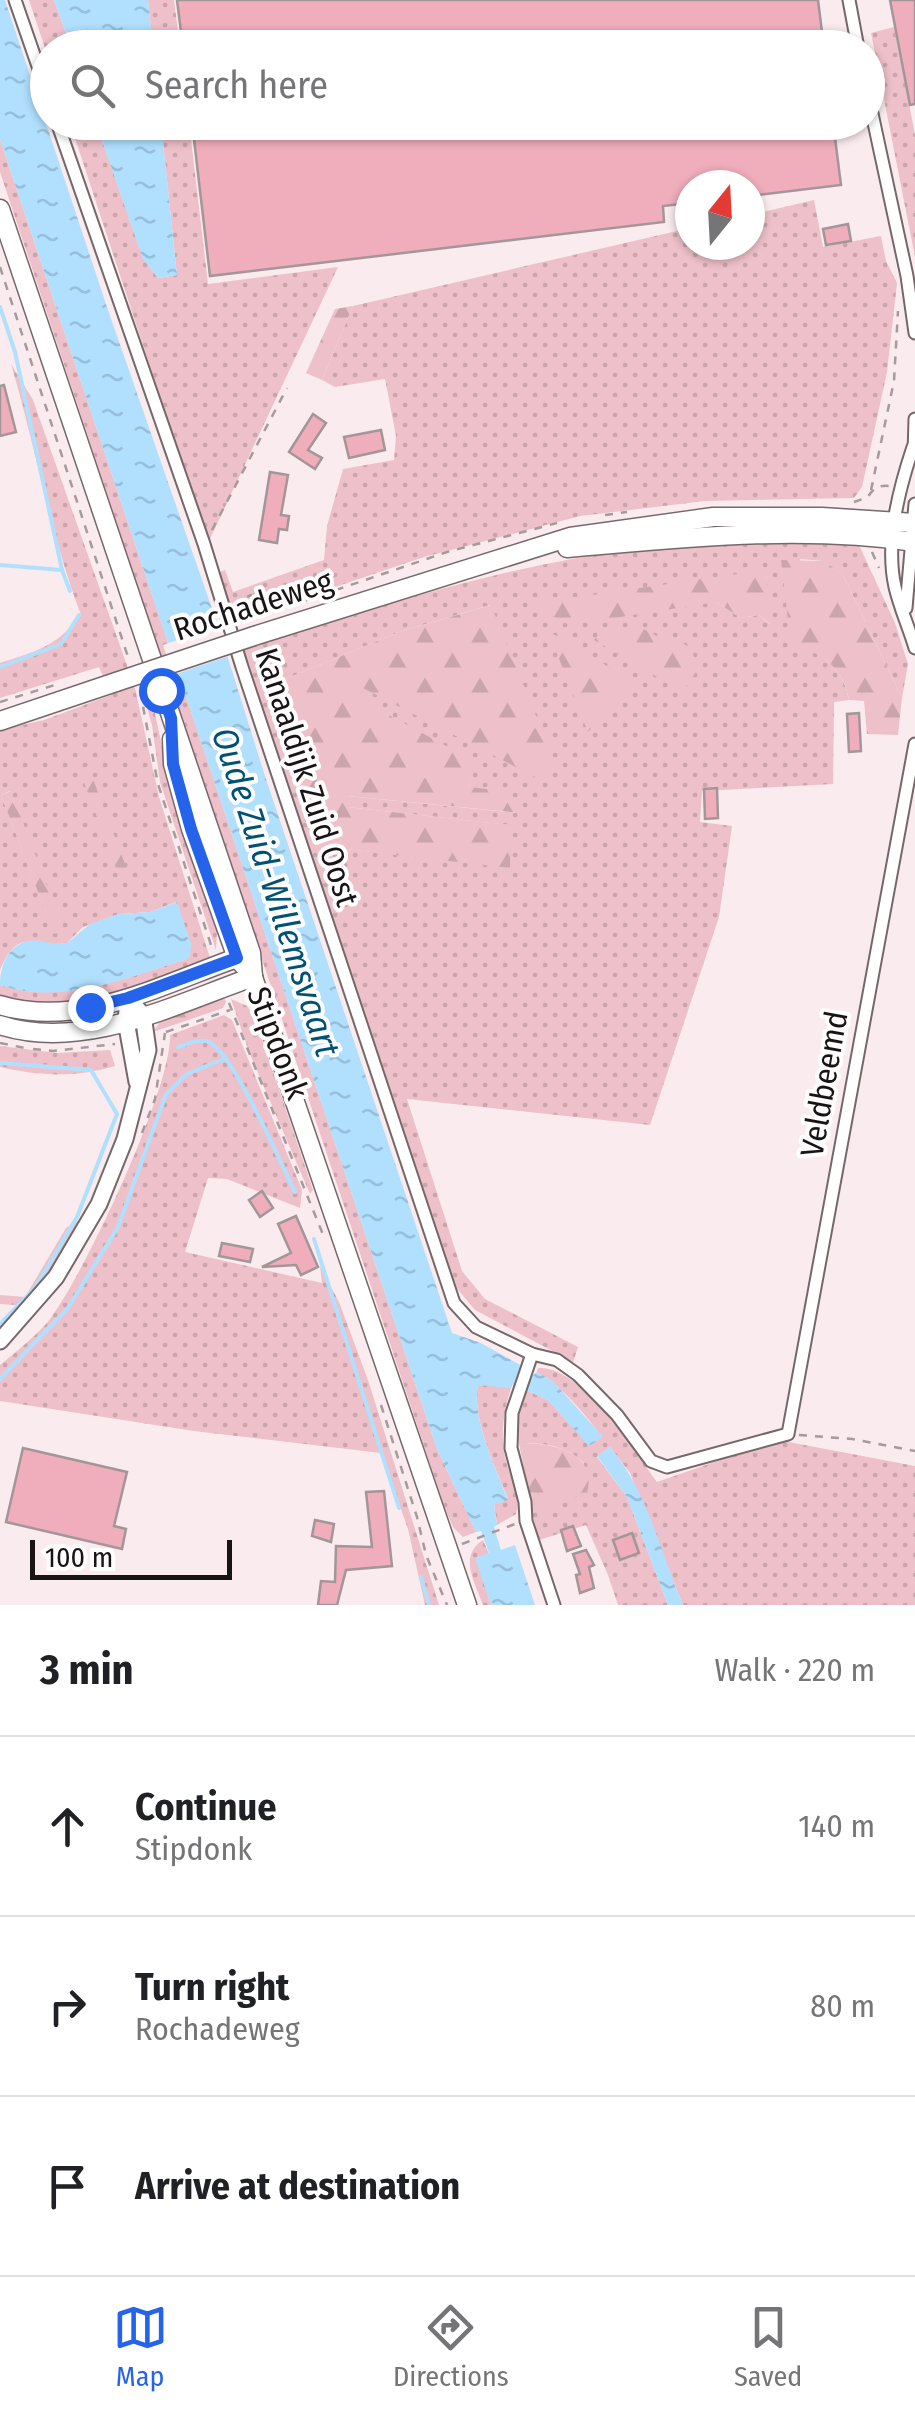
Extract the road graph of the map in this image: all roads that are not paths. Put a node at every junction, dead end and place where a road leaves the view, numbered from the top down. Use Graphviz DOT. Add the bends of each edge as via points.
graph roads {
  1 [pos="16,0"];
  2 [pos="849,0"];
  3 [pos="855,30"];
  4 [pos="30,42"];
  5 [pos="63,140"];
  6 [pos="878,140"];
  7 [pos="0,209"];
  8 [pos="915,333"];
  9 [pos="915,420"];
  10 [pos="914,452"];
  11 [pos="908,528"];
  12 [pos="915,648"];
  13 [pos="0,721"];
  14 [pos="915,744"];
  15 [pos="244,955"];
  16 [pos="253,976"];
  17 [pos="128,998"];
  18 [pos="0,1005"];
  19 [pos="135,1018"];
  20 [pos="0,1025"];
  21 [pos="0,1341"];
  22 [pos="532,1354"];
  23 [pos="788,1434"];
  24 [pos="467,1605"];
  25 [pos="554,1605"];
  1 -- 4 [label="street"];
  2 -- 3 [label="street"];
  5 -- 22 [label="street, Kanaaldijk Zuid Oost" via="454,1303 476,1327"];
  6 -- 8 [label="street"];
  7 -- 15 [label="main road, Stipdonk"];
  9 -- 10 [label="street"];
  10 -- 11 [label="street"];
  11 -- 12 [label="street" via="895,586"];
  11 -- 13 [label="main road, Rochadeweg, bridge" via="822,516 713,517 570,536"];
  14 -- 23 [label="street, Veldbeemd"];
  15 -- 16 [label="main road, Stipdonk"];
  15 -- 17 [label="main road"];
  16 -- 19 [label="main road"];
  16 -- 24 [label="main road, Stipdonk"];
  17 -- 18 [label="main road" via="60,1012"];
  17 -- 19 [label="street"];
  19 -- 20 [label="main road" via="62,1034"];
  19 -- 21 [label="street" via="138,1091 98,1204 56,1277"];
  22 -- 23 [label="street, Kanaaldijk Zuid Oost" via="578,1375 652,1461 667,1468"];
  22 -- 25 [label="street" via="512,1413 511,1448"];
}
